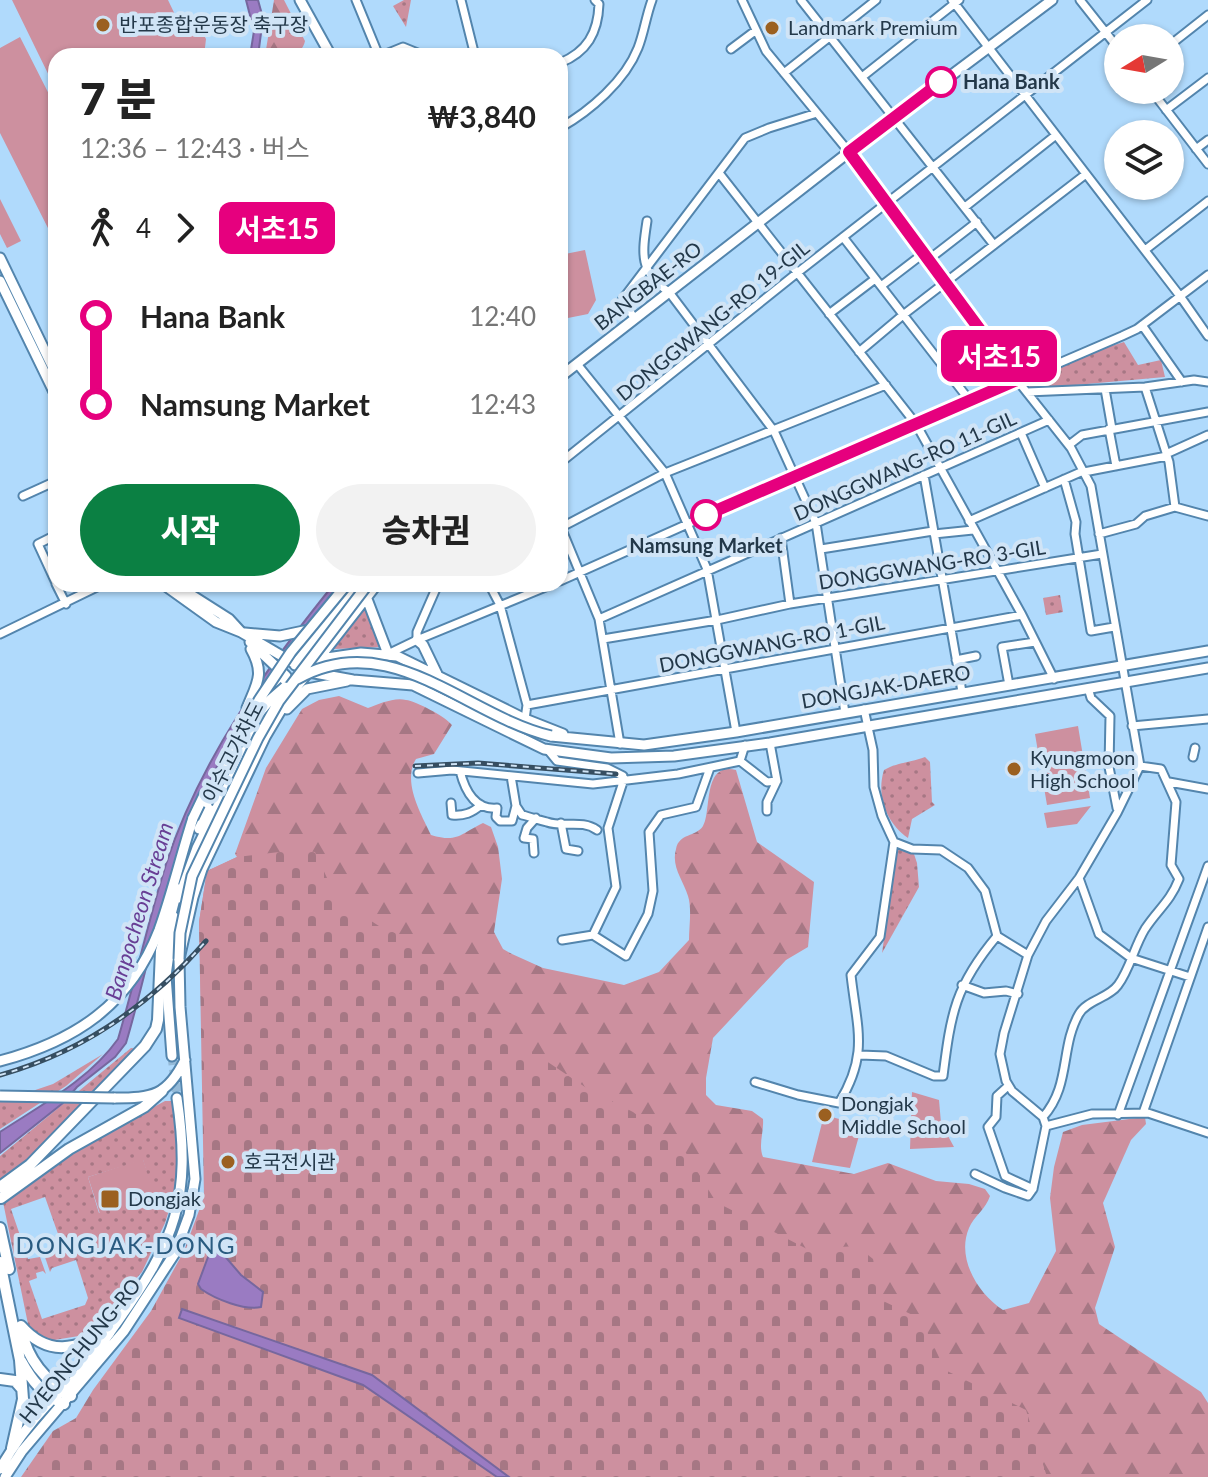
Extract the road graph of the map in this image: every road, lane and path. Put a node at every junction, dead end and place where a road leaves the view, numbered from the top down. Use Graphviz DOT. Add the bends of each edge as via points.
graph roads {
  1 [pos="300,0"];
  2 [pos="356,0"];
  3 [pos="461,0"];
  4 [pos="595,0"];
  5 [pos="652,0"];
  6 [pos="742,0"];
  7 [pos="801,0"];
  8 [pos="876,0"];
  9 [pos="1052,0"];
  10 [pos="1080,0"];
  11 [pos="1147,0"];
  12 [pos="955,1"];
  13 [pos="1208,15"];
  14 [pos="1116,24"];
  15 [pos="1104,30"];
  16 [pos="755,31"];
  17 [pos="1104,34"];
  18 [pos="1184,34"];
  19 [pos="830,38"];
  20 [pos="988,47"];
  21 [pos="327,48"];
  22 [pos="377,48"];
  23 [pos="472,48"];
  24 [pos="731,49"];
  25 [pos="568,60"];
  26 [pos="784,73"];
  27 [pos="862,77"];
  28 [pos="1208,78"];
  29 [pos="1025,95"];
  30 [pos="1162,104"];
  31 [pos="1166,110"];
  32 [pos="817,113"];
  33 [pos="894,118"];
  34 [pos="568,122"];
  35 [pos="1056,135"];
  36 [pos="1208,140"];
  37 [pos="1196,149"];
  38 [pos="849,152"];
  39 [pos="1208,164"];
  40 [pos="933,167"];
  41 [pos="719,173"];
  42 [pos="1086,174"];
  43 [pos="1208,201"];
  44 [pos="887,203"];
  45 [pos="965,207"];
  46 [pos="647,221"];
  47 [pos="977,222"];
  48 [pos="758,223"];
  49 [pos="843,237"];
  50 [pos="994,245"];
  51 [pos="1145,250"];
  52 [pos="926,256"];
  53 [pos="0,258"];
  54 [pos="646,269"];
  55 [pos="797,273"];
  56 [pos="1208,275"];
  57 [pos="875,279"];
  58 [pos="0,281"];
  59 [pos="945,282"];
  60 [pos="881,286"];
  61 [pos="669,292"];
  62 [pos="1180,296"];
  63 [pos="829,314"];
  64 [pos="903,315"];
  65 [pos="635,319"];
  66 [pos="1142,325"];
  67 [pos="1208,336"];
  68 [pos="709,344"];
  69 [pos="859,352"];
  70 [pos="48,357"];
  71 [pos="577,364"];
  72 [pos="568,371"];
  73 [pos="48,380"];
  74 [pos="1017,380"];
  75 [pos="1182,382"];
  76 [pos="1208,382"];
  77 [pos="886,385"];
  78 [pos="1145,387"];
  79 [pos="1105,389"];
  80 [pos="1027,392"];
  81 [pos="970,401"];
  82 [pos="1208,412"];
  83 [pos="619,417"];
  84 [pos="1049,420"];
  85 [pos="1156,420"];
  86 [pos="916,424"];
  87 [pos="1111,429"];
  88 [pos="774,431"];
  89 [pos="1021,433"];
  90 [pos="1208,435"];
  91 [pos="1069,445"];
  92 [pos="1166,455"];
  93 [pos="568,457"];
  94 [pos="1116,466"];
  95 [pos="941,468"];
  96 [pos="1083,472"];
  97 [pos="665,473"];
  98 [pos="924,475"];
  99 [pos="796,476"];
  100 [pos="1064,479"];
  101 [pos="48,485"];
  102 [pos="1045,488"];
  103 [pos="23,496"];
  104 [pos="1175,507"];
  105 [pos="1208,516"];
  106 [pos="969,521"];
  107 [pos="568,523"];
  108 [pos="687,523"];
  109 [pos="816,523"];
  110 [pos="973,530"];
  111 [pos="933,533"];
  112 [pos="1099,534"];
  113 [pos="781,538"];
  114 [pos="48,539"];
  115 [pos="568,543"];
  116 [pos="821,549"];
  117 [pos="1102,554"];
  118 [pos="1079,558"];
  119 [pos="48,566"];
  120 [pos="707,569"];
  121 [pos="995,570"];
  122 [pos="581,573"];
  123 [pos="568,578"];
  124 [pos="943,580"];
  125 [pos="60,592"];
  126 [pos="88,592"];
  127 [pos="174,592"];
  128 [pos="187,592"];
  129 [pos="340,592"];
  130 [pos="352,592"];
  131 [pos="362,592"];
  132 [pos="372,592"];
  133 [pos="434,592"];
  134 [pos="493,592"];
  135 [pos="533,592"];
  136 [pos="367,599"];
  137 [pos="827,599"];
  138 [pos="66,604"];
  139 [pos="790,604"];
  140 [pos="500,605"];
  141 [pos="1022,615"];
  142 [pos="599,619"];
  143 [pos="717,620"];
  144 [pos="326,624"];
  145 [pos="1114,627"];
  146 [pos="951,628"];
  147 [pos="241,632"];
  148 [pos="0,634"];
  149 [pos="603,639"];
  150 [pos="417,640"];
  151 [pos="1035,642"];
  152 [pos="835,648"];
  153 [pos="1208,651"];
  154 [pos="361,653"];
  155 [pos="388,654"];
  156 [pos="976,656"];
  157 [pos="320,659"];
  158 [pos="956,660"];
  159 [pos="293,661"];
  160 [pos="1121,667"];
  161 [pos="1208,668"];
  162 [pos="725,669"];
  163 [pos="309,672"];
  164 [pos="283,673"];
  165 [pos="437,674"];
  166 [pos="1054,679"];
  167 [pos="353,680"];
  168 [pos="366,680"];
  169 [pos="1126,682"];
  170 [pos="1009,685"];
  171 [pos="1088,688"];
  172 [pos="613,690"];
  173 [pos="962,692"];
  174 [pos="527,705"];
  175 [pos="247,708"];
  176 [pos="864,709"];
  177 [pos="845,713"];
  178 [pos="525,719"];
  179 [pos="1208,719"];
  180 [pos="868,725"];
  181 [pos="1132,726"];
  182 [pos="736,732"];
  183 [pos="265,737"];
  184 [pos="570,737"];
  185 [pos="770,743"];
  186 [pos="620,744"];
  187 [pos="746,744"];
  188 [pos="1195,748"];
  189 [pos="548,750"];
  190 [pos="566,753"];
  191 [pos="1193,757"];
  192 [pos="740,761"];
  193 [pos="1140,766"];
  194 [pos="710,768"];
  195 [pos="460,771"];
  196 [pos="418,773"];
  197 [pos="511,776"];
  198 [pos="777,781"];
  199 [pos="623,782"];
  200 [pos="1169,782"];
  201 [pos="1208,789"];
  202 [pos="207,803"];
  203 [pos="451,803"];
  204 [pos="481,805"];
  205 [pos="516,806"];
  206 [pos="1117,810"];
  207 [pos="767,811"];
  208 [pos="536,818"];
  209 [pos="561,823"];
  210 [pos="199,829"];
  211 [pos="597,830"];
  212 [pos="894,842"];
  213 [pos="578,851"];
  214 [pos="534,853"];
  215 [pos="181,855"];
  216 [pos="1208,866"];
  217 [pos="1079,878"];
  218 [pos="177,889"];
  219 [pos="174,915"];
  220 [pos="1208,927"];
  221 [pos="593,935"];
  222 [pos="997,936"];
  223 [pos="562,940"];
  224 [pos="1028,955"];
  225 [pos="1131,958"];
  226 [pos="179,959"];
  227 [pos="1171,970"];
  228 [pos="1190,977"];
  229 [pos="962,985"];
  230 [pos="1018,994"];
  231 [pos="860,1055"];
  232 [pos="172,1056"];
  233 [pos="185,1060"];
  234 [pos="0,1061"];
  235 [pos="755,1082"];
  236 [pos="1008,1086"];
  237 [pos="162,1091"];
  238 [pos="0,1096"];
  239 [pos="177,1098"];
  240 [pos="1143,1113"];
  241 [pos="1118,1115"];
  242 [pos="1043,1117"];
  243 [pos="1046,1126"];
  244 [pos="1208,1133"];
  245 [pos="975,1174"];
  246 [pos="0,1187"];
  247 [pos="1033,1189"];
  248 [pos="1,1198"];
  249 [pos="0,1228"];
  250 [pos="0,1262"];
  251 [pos="20,1325"];
  252 [pos="109,1333"];
  253 [pos="20,1360"];
  254 [pos="0,1379"];
  255 [pos="22,1390"];
  256 [pos="66,1397"];
  257 [pos="52,1399"];
  258 [pos="12,1448"];
  259 [pos="0,1469"];
  260 [pos="5,1477"];
  1 -- 21 [label="main road"];
  2 -- 22 [label="street"];
  3 -- 23 [label="street"];
  4 -- 25 [label="street" via="599,22 591,40"];
  5 -- 34 [label="street" via="638,50 625,72"];
  6 -- 16 [label="street"];
  7 -- 19 [label="street"];
  8 -- 19 [label="street"];
  9 -- 20 [label="main road, BANGBAE-RO"];
  10 -- 15 [label="street"];
  11 -- 14 [label="street, DONGGWANG-RO 19-GIL"];
  12 -- 20 [label="street"];
  12 -- 27 [label="street"];
  13 -- 18 [label="street"];
  16 -- 24 [label="street"];
  16 -- 26 [label="street"];
  17 -- 29 [label="street, DONGGWANG-RO 19-GIL"];
  19 -- 26 [label="street"];
  19 -- 27 [label="street"];
  20 -- 29 [label="street"];
  20 -- 33 [label="main road, BANGBAE-RO"];
  26 -- 32 [label="street"];
  27 -- 33 [label="street"];
  28 -- 31 [label="street"];
  29 -- 35 [label="street"];
  29 -- 40 [label="street, DONGGWANG-RO 19-GIL"];
  30 -- 31 [label="street"];
  31 -- 37 [label="street"];
  32 -- 38 [label="street"];
  32 -- 41 [label="street" via="745,138"];
  33 -- 38 [label="main road, BANGBAE-RO"];
  33 -- 40 [label="street"];
  35 -- 42 [label="street"];
  35 -- 45 [label="street"];
  36 -- 37 [label="street"];
  37 -- 39 [label="street"];
  38 -- 44 [label="street"];
  38 -- 48 [label="main road, BANGBAE-RO"];
  40 -- 44 [label="street, DONGGWANG-RO 19-GIL"];
  40 -- 45 [label="street"];
  41 -- 48 [label="street"];
  41 -- 54 [label="street"];
  42 -- 50 [label="street"];
  42 -- 51 [label="street"];
  43 -- 51 [label="street"];
  44 -- 49 [label="street, DONGGWANG-RO 19-GIL"];
  44 -- 52 [label="street"];
  45 -- 47 [label="street"];
  46 -- 54 [label="street"];
  47 -- 50 [label="street"];
  47 -- 52 [label="street"];
  48 -- 55 [label="street"];
  48 -- 61 [label="main road, BANGBAE-RO"];
  49 -- 55 [label="street, DONGGWANG-RO 19-GIL"];
  49 -- 57 [label="street"];
  50 -- 59 [label="street"];
  51 -- 62 [label="street"];
  52 -- 59 [label="street"];
  52 -- 60 [label="street"];
  53 -- 70 [label="main road"];
  54 -- 61 [label="street"];
  54 -- 65 [label="street" via="622,300"];
  55 -- 63 [label="street"];
  55 -- 68 [label="street, DONGGWANG-RO 19-GIL"];
  56 -- 62 [label="street"];
  57 -- 60 [label="street"];
  57 -- 63 [label="street"];
  58 -- 73 [label="main road"];
  59 -- 64 [label="street"];
  59 -- 74 [label="street"];
  60 -- 64 [label="street"];
  61 -- 65 [label="main road, BANGBAE-RO"];
  61 -- 68 [label="street"];
  62 -- 66 [label="street"];
  62 -- 67 [label="street"];
  63 -- 69 [label="street"];
  64 -- 69 [label="street"];
  64 -- 81 [label="street"];
  65 -- 71 [label="main road, BANGBAE-RO"];
  66 -- 74 [label="street"];
  66 -- 75 [label="street"];
  68 -- 83 [label="street, DONGGWANG-RO 19-GIL"];
  68 -- 88 [label="street"];
  69 -- 77 [label="street"];
  71 -- 72 [label="main road, BANGBAE-RO"];
  71 -- 83 [label="street"];
  74 -- 80 [label="street"];
  74 -- 81 [label="street"];
  75 -- 76 [label="street"];
  75 -- 78 [label="street"];
  77 -- 86 [label="street"];
  77 -- 88 [label="street"];
  78 -- 79 [label="street"];
  78 -- 85 [label="street"];
  79 -- 80 [label="street"];
  79 -- 87 [label="street"];
  80 -- 84 [label="street"];
  81 -- 86 [label="street"];
  82 -- 85 [label="street"];
  83 -- 93 [label="street, DONGGWANG-RO 19-GIL"];
  83 -- 97 [label="street"];
  84 -- 89 [label="street, DONGGWANG-RO 11-GIL"];
  84 -- 91 [label="street"];
  85 -- 87 [label="street"];
  85 -- 92 [label="street"];
  86 -- 95 [label="street"];
  86 -- 99 [label="street"];
  87 -- 91 [label="street" via="1082,435"];
  87 -- 94 [label="street"];
  88 -- 97 [label="street"];
  88 -- 99 [label="street"];
  89 -- 95 [label="street, DONGGWANG-RO 11-GIL"];
  89 -- 102 [label="street"];
  90 -- 92 [label="street"];
  91 -- 96 [label="street"];
  92 -- 94 [label="street"];
  92 -- 104 [label="street"];
  94 -- 96 [label="street"];
  95 -- 98 [label="street, DONGGWANG-RO 11-GIL"];
  95 -- 106 [label="street"];
  96 -- 100 [label="street"];
  96 -- 112 [label="street" via="1091,486"];
  97 -- 107 [label="street"];
  97 -- 108 [label="street"];
  98 -- 109 [label="street, DONGGWANG-RO 11-GIL"];
  98 -- 111 [label="street"];
  99 -- 108 [label="street"];
  99 -- 109 [label="street"];
  100 -- 102 [label="street"];
  100 -- 118 [label="street"];
  101 -- 103 [label="street"];
  102 -- 106 [label="street"];
  104 -- 105 [label="street"];
  104 -- 112 [label="street"];
  106 -- 110 [label="street"];
  108 -- 120 [label="street"];
  108 -- 122 [label="street"];
  109 -- 113 [label="street, DONGGWANG-RO 11-GIL"];
  109 -- 116 [label="street"];
  110 -- 111 [label="street"];
  110 -- 121 [label="street"];
  111 -- 116 [label="street"];
  111 -- 124 [label="street"];
  112 -- 117 [label="street"];
  113 -- 120 [label="street, DONGGWANG-RO 11-GIL"];
  113 -- 139 [label="street"];
  114 -- 119 [label="street" via="38,544"];
  115 -- 122 [label="street"];
  116 -- 137 [label="street"];
  117 -- 118 [label="street, DONGGWANG-RO 3-GIL"];
  117 -- 145 [label="street"];
  118 -- 121 [label="street, DONGGWANG-RO 3-GIL"];
  118 -- 145 [label="street" via="1091,631"];
  120 -- 142 [label="street, DONGGWANG-RO 11-GIL"];
  120 -- 143 [label="street"];
  121 -- 124 [label="street, DONGGWANG-RO 3-GIL"];
  121 -- 141 [label="street"];
  122 -- 123 [label="street"];
  122 -- 142 [label="street"];
  124 -- 137 [label="street, DONGGWANG-RO 3-GIL"];
  124 -- 146 [label="street"];
  125 -- 138 [label="street"];
  126 -- 138 [label="street"];
  127 -- 147 [label="main road" via="216,622"];
  128 -- 147 [label="main road"];
  129 -- 202 [label="main road, 이수고가차도, bridge" via="259,700"];
  130 -- 144 [label="main road"];
  131 -- 226 [label="main road, 이수고가차도, bridge" via="279,701 258,738 192,876"];
  132 -- 136 [label="main road"];
  133 -- 150 [label="street"];
  134 -- 140 [label="street"];
  135 -- 140 [label="street"];
  136 -- 155 [label="main road"];
  136 -- 157 [label="main road"];
  137 -- 139 [label="street, DONGGWANG-RO 3-GIL"];
  137 -- 152 [label="street"];
  138 -- 148 [label="street"];
  139 -- 143 [label="street, DONGGWANG-RO 3-GIL"];
  140 -- 150 [label="street"];
  140 -- 174 [label="street"];
  141 -- 146 [label="street, DONGGWANG-RO 1-GIL"];
  141 -- 151 [label="street"];
  142 -- 149 [label="street"];
  143 -- 149 [label="street, DONGGWANG-RO 3-GIL"];
  143 -- 162 [label="street"];
  144 -- 147 [label="main road" via="280,636"];
  144 -- 159 [label="main road"];
  145 -- 160 [label="street"];
  146 -- 152 [label="street, DONGGWANG-RO 1-GIL"];
  146 -- 158 [label="street"];
  147 -- 159 [label="main road"];
  147 -- 164 [label="main road, bridge"];
  147 -- 175 [label="main road" via="260,674"];
  149 -- 172 [label="street"];
  150 -- 155 [label="street"];
  150 -- 165 [label="main road"];
  151 -- 166 [label="street"];
  151 -- 170 [label="street" via="1002,647"];
  152 -- 162 [label="street, DONGGWANG-RO 1-GIL"];
  152 -- 177 [label="street"];
  153 -- 160 [label="main road, DONGJAK-DAERO"];
  154 -- 155 [label="main road, DONGJAK-DAERO"];
  154 -- 157 [label="main road, DONGJAK-DAERO"];
  154 -- 168 [label="main road" via="355,665"];
  155 -- 165 [label="main road, DONGJAK-DAERO"];
  156 -- 158 [label="street"];
  157 -- 159 [label="main road, DONGJAK-DAERO"];
  157 -- 163 [label="main road, DONGJAK-DAERO"];
  158 -- 173 [label="street"];
  159 -- 163 [label="main road, DONGJAK-DAERO"];
  159 -- 164 [label="main road"];
  160 -- 166 [label="main road, DONGJAK-DAERO"];
  160 -- 169 [label="street"];
  161 -- 169 [label="main road, DONGJAK-DAERO"];
  162 -- 172 [label="street, DONGGWANG-RO 1-GIL"];
  162 -- 182 [label="street"];
  163 -- 167 [label="main road, DONGJAK-DAERO"];
  163 -- 183 [label="main road, DONGJAK-DAERO"];
  164 -- 175 [label="main road, bridge"];
  164 -- 219 [label="main road" via="197,848"];
  165 -- 178 [label="main road, DONGJAK-DAERO"];
  166 -- 170 [label="main road, DONGJAK-DAERO"];
  167 -- 168 [label="main road, DONGJAK-DAERO"];
  167 -- 183 [label="main road, DONGJAK-DAERO" via="307,689"];
  168 -- 189 [label="main road, DONGJAK-DAERO" via="413,685"];
  169 -- 171 [label="main road, DONGJAK-DAERO"];
  169 -- 181 [label="street"];
  170 -- 173 [label="main road, DONGJAK-DAERO"];
  171 -- 180 [label="main road, DONGJAK-DAERO"];
  171 -- 206 [label="street" via="1110,716 1109,767"];
  172 -- 174 [label="street, DONGGWANG-RO 1-GIL"];
  172 -- 186 [label="street"];
  173 -- 176 [label="main road, DONGJAK-DAERO"];
  174 -- 178 [label="street"];
  175 -- 215 [label="main road, bridge" via="193,818"];
  176 -- 177 [label="main road, DONGJAK-DAERO"];
  176 -- 180 [label="street"];
  177 -- 182 [label="main road, DONGJAK-DAERO"];
  178 -- 184 [label="main road, DONGJAK-DAERO"];
  179 -- 181 [label="street"];
  180 -- 185 [label="main road, DONGJAK-DAERO"];
  180 -- 212 [label="street" via="874,787"];
  181 -- 193 [label="street"];
  182 -- 186 [label="main road, DONGJAK-DAERO"];
  183 -- 226 [label="main road, DONGJAK-DAERO, bridge" via="202,869"];
  184 -- 186 [label="main road, DONGJAK-DAERO"];
  184 -- 190 [label="main road" via="564,742"];
  184 -- 210 [label="main road, DONGJAK-DAERO, bridge" via="521,727 396,667 365,662 326,667 301,677 253,720"];
  185 -- 187 [label="main road, DONGJAK-DAERO"];
  185 -- 198 [label="street"];
  187 -- 190 [label="main road, DONGJAK-DAERO" via="638,758"];
  187 -- 192 [label="street"];
  188 -- 191 [label="street"];
  189 -- 190 [label="main road, DONGJAK-DAERO"];
  189 -- 199 [label="street, DONGJAK-DAERO" via="557,761 614,770"];
  192 -- 194 [label="street"];
  192 -- 198 [label="street" via="767,782"];
  193 -- 200 [label="street" via="1161,769"];
  193 -- 206 [label="street"];
  194 -- 199 [label="street"];
  194 -- 221 [label="street" via="696,807 661,815 649,832 653,891 648,914 626,956"];
  195 -- 196 [label="street"];
  195 -- 197 [label="street"];
  195 -- 204 [label="street" via="475,803"];
  197 -- 199 [label="street"];
  197 -- 205 [label="street"];
  198 -- 207 [label="street"];
  199 -- 221 [label="street" via="608,828 616,887"];
  200 -- 201 [label="street"];
  200 -- 225 [label="street" via="1176,802 1171,865 1179,879"];
  202 -- 210 [label="main road"];
  202 -- 215 [label="main road"];
  203 -- 204 [label="street" via="452,815 460,816"];
  204 -- 205 [label="street" via="497,808 500,821 512,821"];
  205 -- 208 [label="street" via="522,815"];
  206 -- 217 [label="street"];
  208 -- 209 [label="street"];
  208 -- 214 [label="street" via="524,838 533,839"];
  209 -- 211 [label="street"];
  209 -- 213 [label="street" via="566,849"];
  210 -- 218 [label="main road"];
  212 -- 222 [label="street" via="941,850 968,868 985,891"];
  212 -- 231 [label="street" via="880,937 851,975"];
  215 -- 234 [label="main road" via="155,939 132,979 98,1016 60,1040"];
  216 -- 227 [label="street"];
  217 -- 224 [label="street"];
  217 -- 225 [label="street" via="1099,934"];
  218 -- 219 [label="main road"];
  218 -- 246 [label="highway" via="161,951 156,1029 30,1165"];
  219 -- 232 [label="main road" via="166,976"];
  220 -- 228 [label="street"];
  221 -- 223 [label="street"];
  222 -- 224 [label="street"];
  222 -- 229 [label="street"];
  224 -- 230 [label="street"];
  225 -- 227 [label="street"];
  225 -- 242 [label="street" via="1118,986 1080,1012 1055,1104"];
  226 -- 233 [label="main road, HYEONCHUNG-RO"];
  227 -- 228 [label="street"];
  227 -- 241 [label="street"];
  228 -- 240 [label="street"];
  229 -- 230 [label="street" via="984,993"];
  229 -- 231 [label="street" via="943,1076 886,1056"];
  230 -- 236 [label="street" via="1000,1054"];
  231 -- 235 [label="street" via="839,1103"];
  233 -- 237 [label="main road"];
  233 -- 256 [label="main road, HYEONCHUNG-RO" via="196,1161 183,1232 140,1308"];
  236 -- 242 [label="street"];
  236 -- 247 [label="street" via="997,1096 996,1117 988,1127 1005,1176"];
  237 -- 238 [label="main road, bridge" via="141,1098"];
  237 -- 248 [label="highway"];
  239 -- 252 [label="main road, HYEONCHUNG-RO" via="182,1178 171,1229 152,1273"];
  240 -- 241 [label="street"];
  240 -- 244 [label="street"];
  241 -- 243 [label="street" via="1092,1114"];
  242 -- 243 [label="street"];
  243 -- 247 [label="street"];
  245 -- 247 [label="street" via="1028,1196"];
  249 -- 251 [label="highway"];
  250 -- 253 [label="highway"];
  251 -- 252 [label="highway" via="46,1347 81,1344"];
  251 -- 256 [label="highway" via="37,1368"];
  252 -- 256 [label="main road, HYEONCHUNG-RO"];
  253 -- 255 [label="highway"];
  253 -- 257 [label="highway"];
  254 -- 255 [label="highway" via="15,1381"];
  255 -- 258 [label="highway"];
  256 -- 257 [label="highway"];
  256 -- 260 [label="main road, HYEONCHUNG-RO"];
  257 -- 258 [label="main road"];
  258 -- 259 [label="main road"];
}
